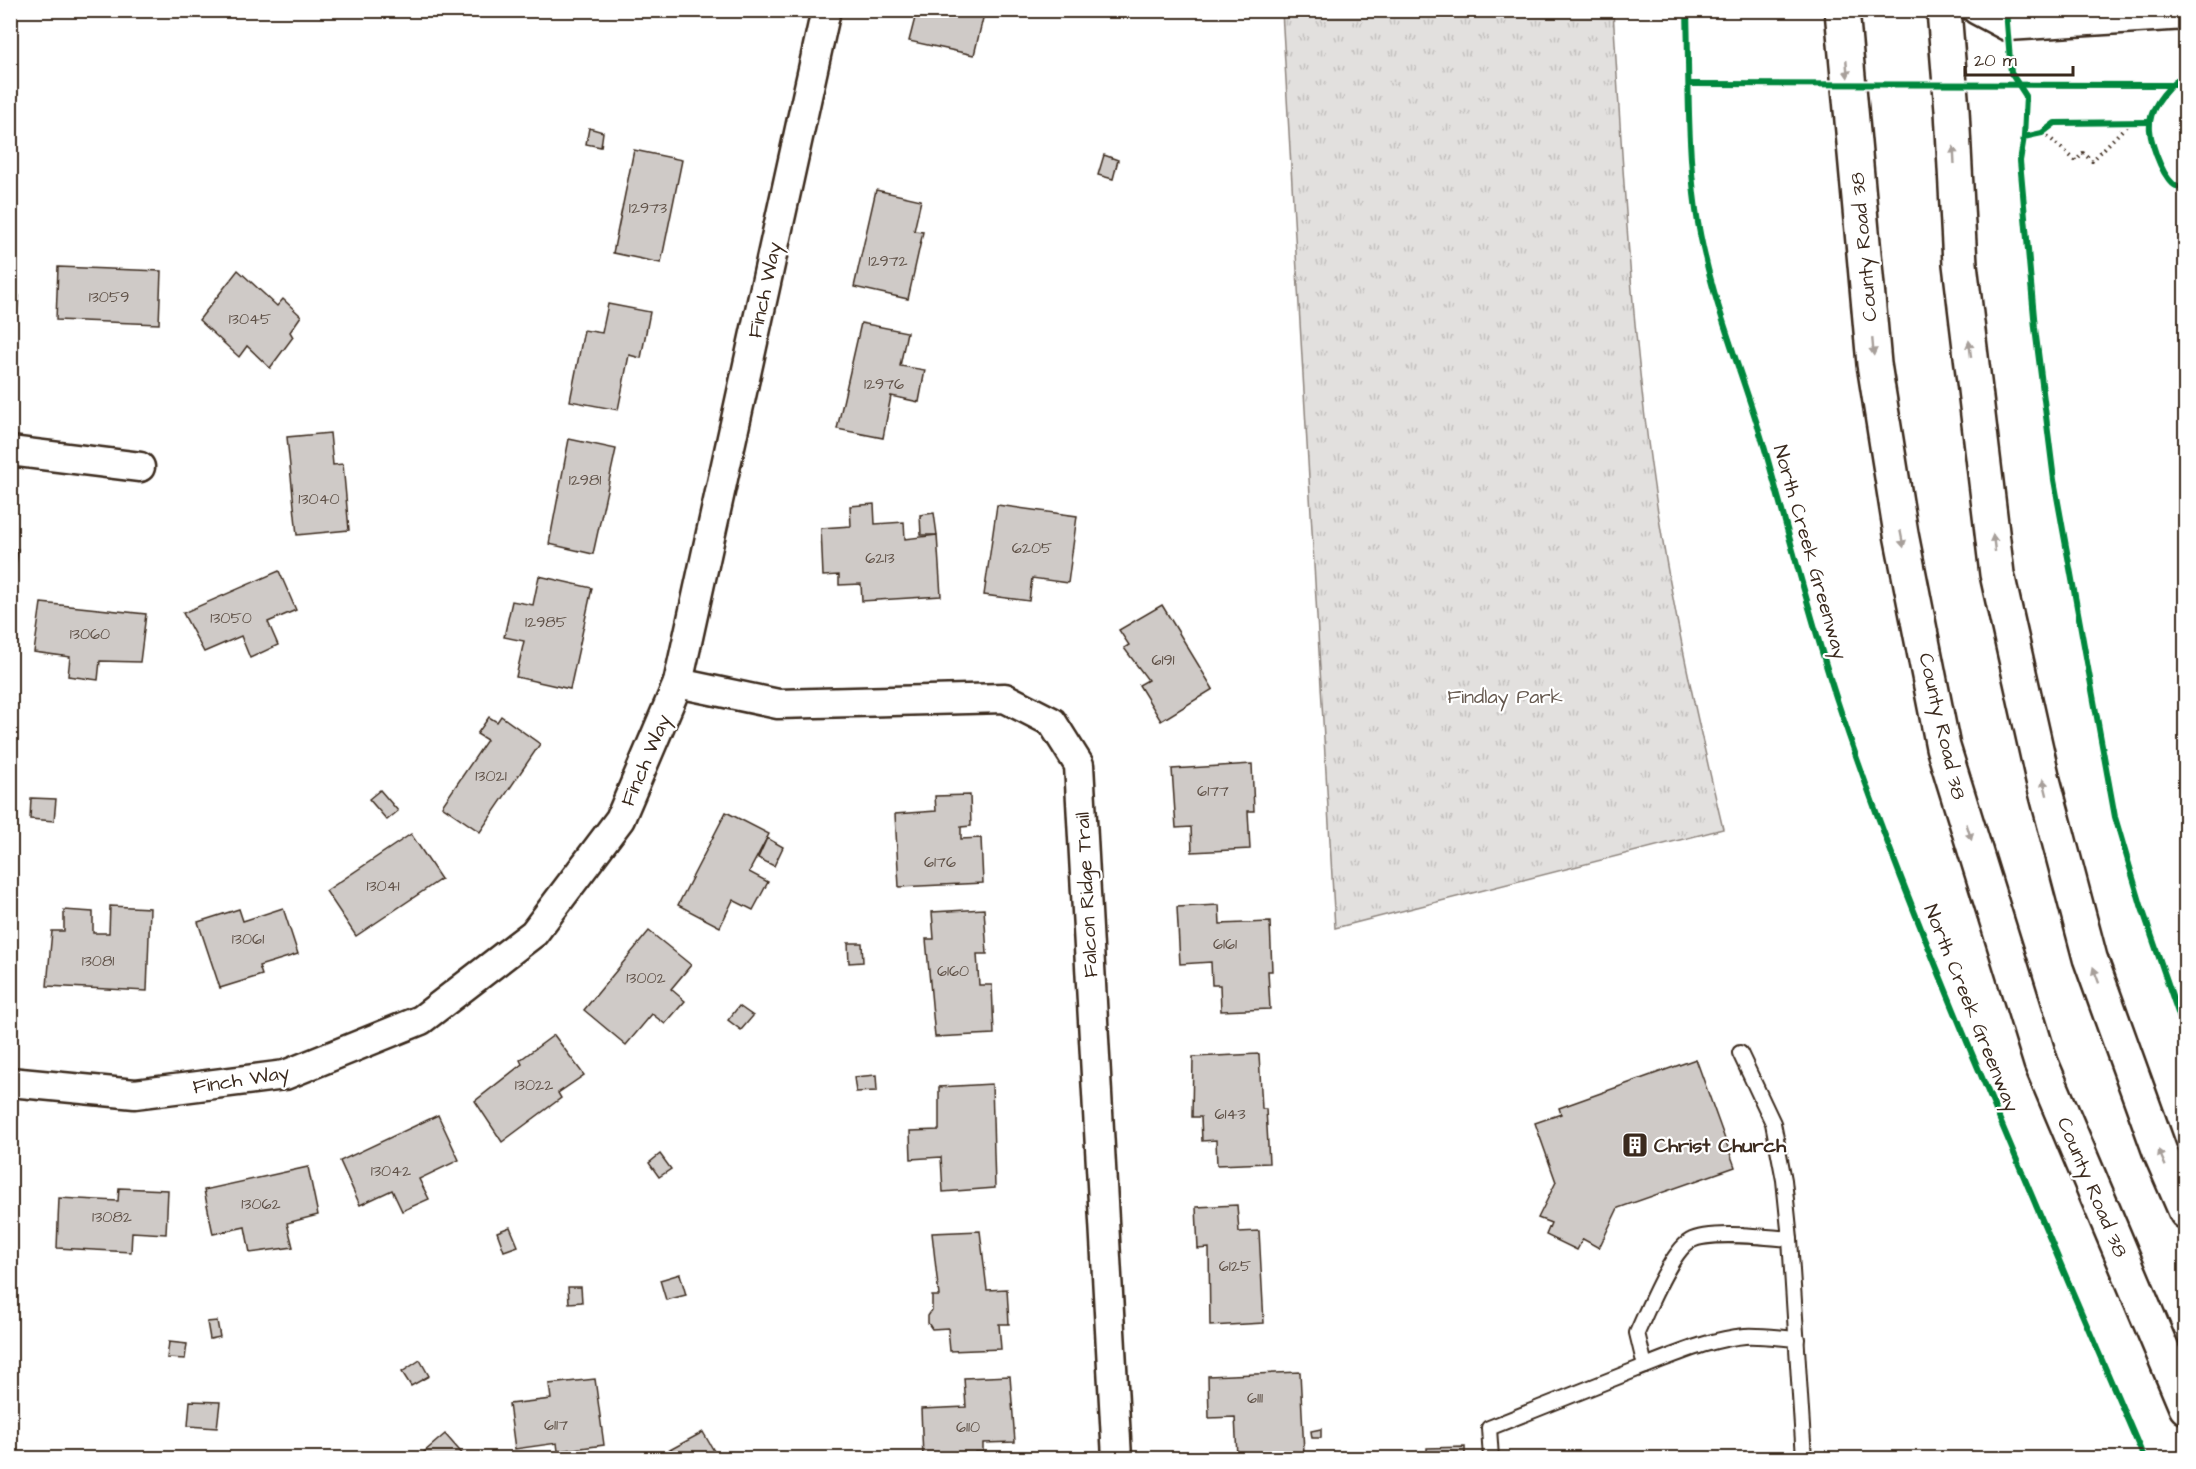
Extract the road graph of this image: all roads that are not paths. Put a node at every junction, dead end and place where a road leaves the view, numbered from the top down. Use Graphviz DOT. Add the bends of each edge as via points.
graph roads {
  1 [pos="826,10"];
  2 [pos="1842,10"];
  3 [pos="1944,10"];
  4 [pos="1977,10"];
  5 [pos="2186,15"];
  6 [pos="10,451"];
  7 [pos="140,467"];
  8 [pos="678,682"];
  9 [pos="1740,1053"];
  10 [pos="10,1082"];
  11 [pos="2186,1212"];
  12 [pos="1790,1239"];
  13 [pos="1797,1339"];
  14 [pos="1645,1366"];
  15 [pos="2186,1407"];
  16 [pos="1117,1458"];
  17 [pos="1491,1458"];
  18 [pos="1804,1458"];
  1 -- 8 [label="street, Finch Way"];
  2 -- 15 [label="main road, County Road 38, one-way" via="1874,364 1901,534 1943,747 2041,1063"];
  11 -- 3 [label="main road, one-way" via="2160,1152 2090,958 2043,780 1999,583 1960,264"];
  4 -- 5 [label="street" via="2007,26"];
  6 -- 7 [label="street"];
  8 -- 10 [label="street, Finch Way" via="620,819 541,924 421,1020 285,1076 135,1094"];
  8 -- 16 [label="street, Falcon Ridge Trail" via="778,704 1005,698 1052,722 1079,765"];
  9 -- 12 [label="lane" via="1773,1123"];
  12 -- 13 [label="lane"];
  12 -- 14 [label="lane" via="1713,1236 1690,1241 1677,1254 1637,1332"];
  13 -- 14 [label="lane" via="1745,1336 1695,1347"];
  13 -- 18 [label="lane"];
  14 -- 17 [label="lane" via="1489,1428"];
}
